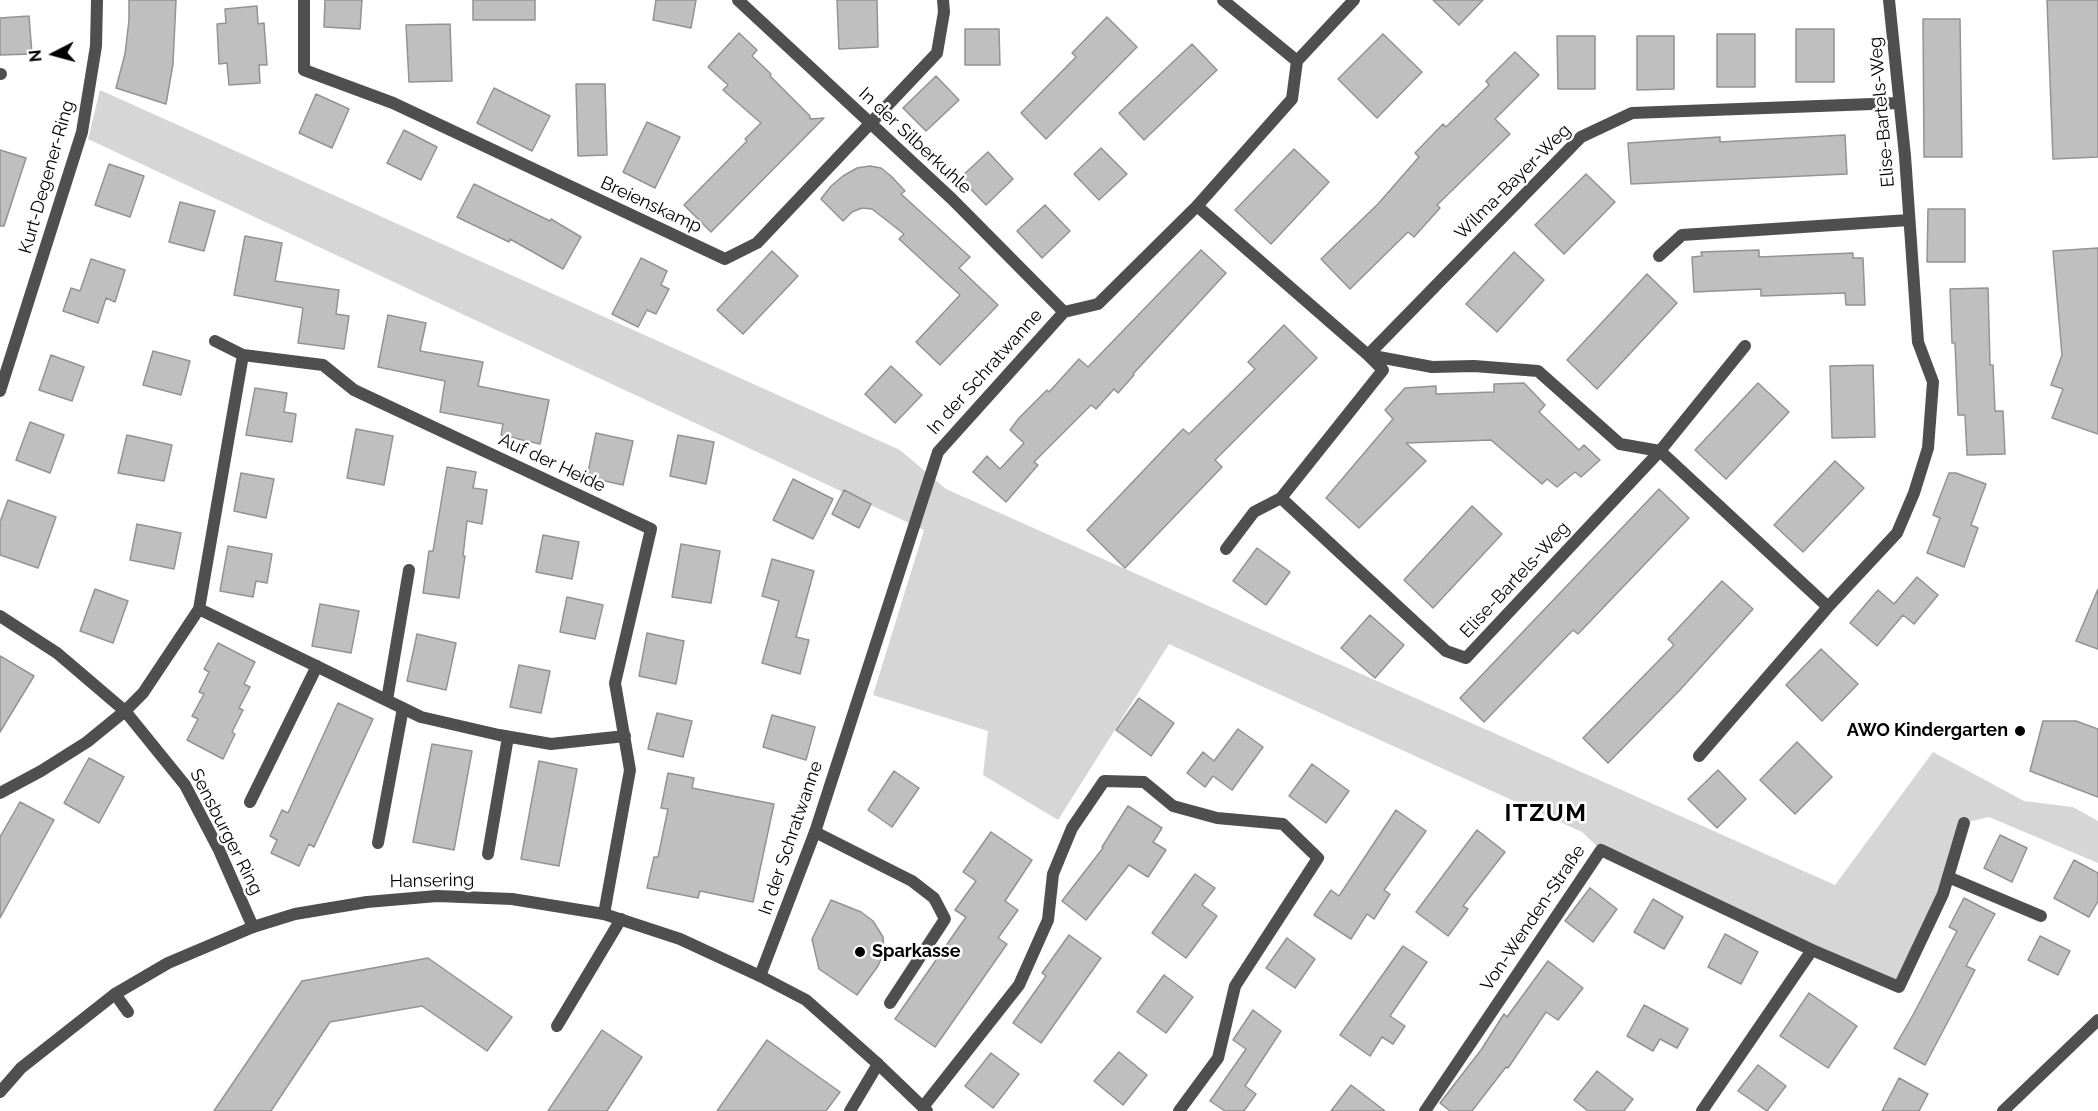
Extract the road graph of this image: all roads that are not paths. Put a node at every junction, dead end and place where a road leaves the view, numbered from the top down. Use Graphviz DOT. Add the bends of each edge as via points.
graph roads {
  1 [pos="97,0"];
  2 [pos="304,0"];
  3 [pos="738,0"];
  4 [pos="944,0"];
  5 [pos="1223,0"];
  6 [pos="1354,0"];
  7 [pos="1889,0"];
  8 [pos="1297,61"];
  9 [pos="1899,103"];
  10 [pos="869,123"];
  11 [pos="1197,206"];
  12 [pos="1909,220"];
  13 [pos="1659,256"];
  14 [pos="1064,312"];
  15 [pos="215,340"];
  16 [pos="1745,346"];
  17 [pos="1368,355"];
  18 [pos="243,356"];
  19 [pos="5,359"];
  20 [pos="0,391"];
  21 [pos="1660,451"];
  22 [pos="1281,498"];
  23 [pos="1226,549"];
  24 [pos="409,570"];
  25 [pos="1828,607"];
  26 [pos="199,609"];
  27 [pos="0,616"];
  28 [pos="318,666"];
  29 [pos="387,700"];
  30 [pos="403,708"];
  31 [pos="125,711"];
  32 [pos="625,736"];
  33 [pos="508,737"];
  34 [pos="1699,756"];
  35 [pos="0,793"];
  36 [pos="250,802"];
  37 [pos="1964,823"];
  38 [pos="815,832"];
  39 [pos="378,843"];
  40 [pos="488,854"];
  41 [pos="1948,877"];
  42 [pos="604,914"];
  43 [pos="2041,916"];
  44 [pos="621,919"];
  45 [pos="254,927"];
  46 [pos="1812,950"];
  47 [pos="760,976"];
  48 [pos="115,994"];
  49 [pos="890,1003"];
  50 [pos="128,1012"];
  51 [pos="2098,1020"];
  52 [pos="557,1026"];
  53 [pos="878,1064"];
  54 [pos="0,1092"];
  55 [pos="925,1109"];
  56 [pos="2005,1110"];
  57 [pos="849,1111"];
  58 [pos="1179,1111"];
  59 [pos="1425,1111"];
  60 [pos="1702,1111"];
  1 -- 19 [label="street, Kurt-Degener-Ring" via="96,46 82,132"];
  2 -- 10 [label="street, Breienskamp" via="304,70 393,103 725,260 757,243"];
  3 -- 10 [label="street, In der Silberkuhle"];
  4 -- 10 [label="street, Breienskamp" via="937,53"];
  5 -- 8 [label="street"];
  6 -- 8 [label="street"];
  7 -- 9 [label="street, Elise-Bartels-Weg"];
  8 -- 11 [label="street, In der Schratwanne" via="1292,99"];
  9 -- 12 [label="street, Elise-Bartels-Weg"];
  9 -- 17 [label="street, Wilma-Bayer-Weg" via="1632,112 1581,136"];
  10 -- 14 [label="street, In der Silberkuhle" via="952,199"];
  11 -- 14 [label="street, In der Schratwanne" via="1098,304"];
  11 -- 17 [label="street"];
  12 -- 13 [label="street" via="1682,235"];
  12 -- 25 [label="street, Elise-Bartels-Weg" via="1918,342 1933,382 1928,448 1897,532"];
  14 -- 38 [label="street, In der Schratwanne" via="938,452"];
  15 -- 18 [label="street, Auf der Heide"];
  16 -- 21 [label="street, Elise-Bartels-Weg"];
  17 -- 21 [label="street" via="1432,367 1538,371 1620,444"];
  17 -- 22 [label="street" via="1383,370"];
  18 -- 26 [label="street"];
  18 -- 32 [label="street, Auf der Heide" via="323,365 354,390 651,529 615,683"];
  19 -- 20 [label="street, Kurt-Degener-Ring"];
  21 -- 22 [label="street, Elise-Bartels-Weg" via="1466,658 1446,651"];
  21 -- 25 [label="street"];
  22 -- 23 [label="street" via="1254,512"];
  24 -- 29 [label="street"];
  25 -- 34 [label="street, Elise-Bartels-Weg"];
  26 -- 28 [label="street"];
  26 -- 31 [label="street" via="143,693"];
  27 -- 31 [label="street, Sensburger Ring" via="57,653"];
  28 -- 29 [label="street"];
  28 -- 36 [label="street"];
  29 -- 30 [label="street"];
  30 -- 33 [label="street" via="421,717"];
  30 -- 39 [label="street"];
  31 -- 35 [label="street" via="87,742"];
  31 -- 45 [label="street, Sensburger Ring" via="185,784"];
  32 -- 33 [label="street" via="551,744"];
  32 -- 42 [label="street, Auf der Heide" via="630,770"];
  33 -- 40 [label="street"];
  37 -- 41 [label="street, Von-Wenden-Straße"];
  38 -- 47 [label="street, In der Schratwanne"];
  38 -- 49 [label="street" via="912,881 934,898 945,919"];
  41 -- 43 [label="street"];
  41 -- 46 [label="street, Von-Wenden-Straße" via="1899,987"];
  42 -- 44 [label="street, Hansering"];
  42 -- 45 [label="street, Hansering" via="512,899 437,896 295,914"];
  44 -- 47 [label="street, Hansering" via="681,939"];
  44 -- 52 [label="street"];
  45 -- 48 [label="street, Hansering" via="168,963"];
  46 -- 59 [label="street, Von-Wenden-Straße" via="1601,850"];
  46 -- 60 [label="street"];
  47 -- 53 [label="street, Hansering" via="806,1000"];
  48 -- 50 [label="street"];
  48 -- 54 [label="street, Hansering" via="21,1068"];
  51 -- 56 [label="street"];
  53 -- 55 [label="street, Hansering"];
  53 -- 57 [label="street"];
  55 -- 58 [label="street" via="1019,986 1048,920 1053,874 1064,847 1072,828 1104,781 1144,782 1173,806 1217,818 1283,824 1318,858 1235,986 1218,1058"];
}
